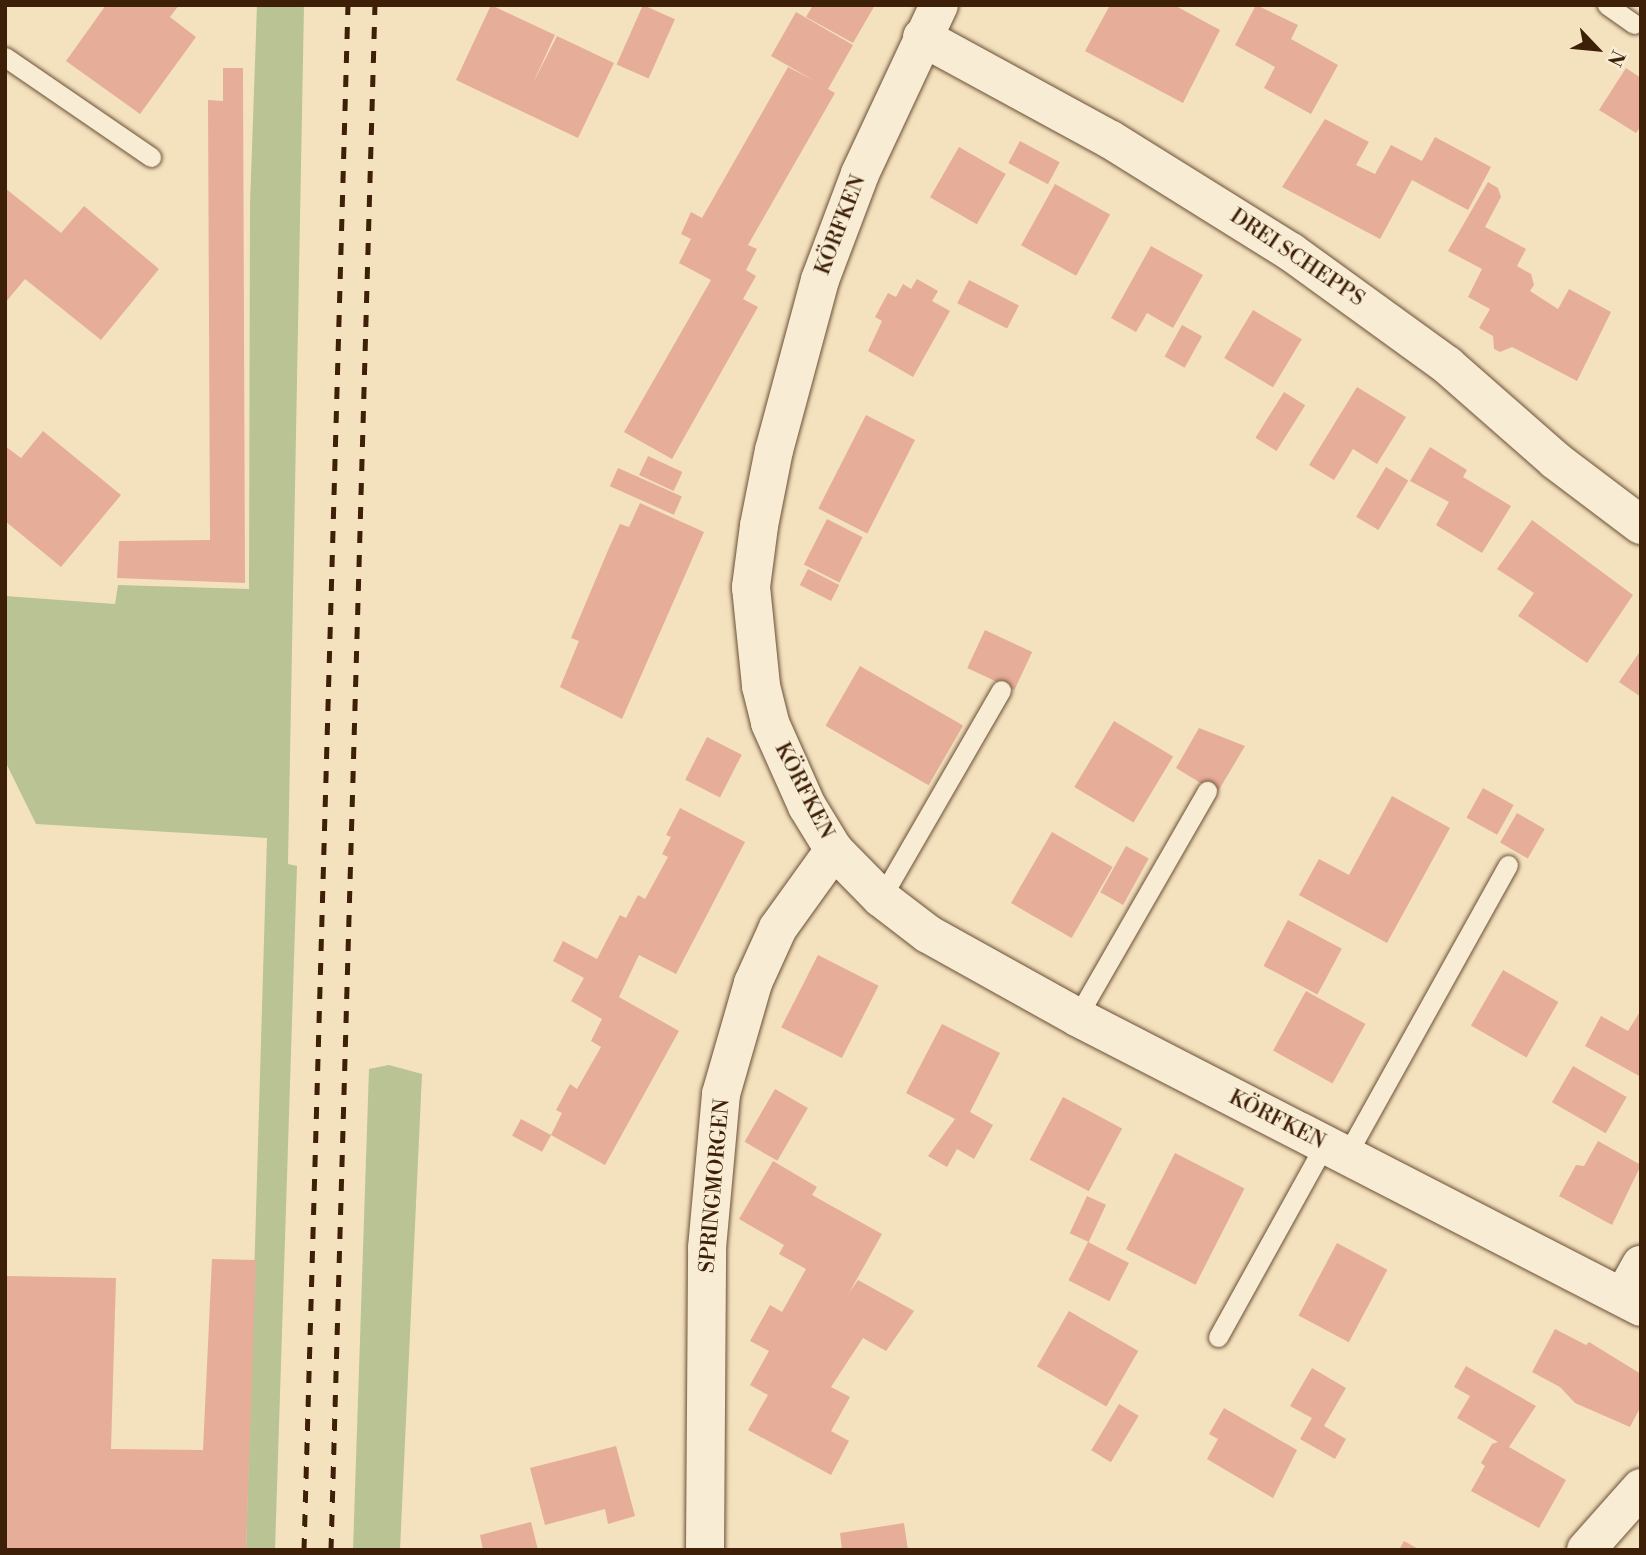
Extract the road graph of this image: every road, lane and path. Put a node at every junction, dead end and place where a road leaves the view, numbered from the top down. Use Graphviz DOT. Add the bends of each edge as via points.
graph roads {
  1 [pos="1607,5"];
  2 [pos="930,21"];
  3 [pos="1634,24"];
  4 [pos="5,57"];
  5 [pos="151,158"];
  6 [pos="1641,525"];
  7 [pos="1001,690"];
  8 [pos="1207,791"];
  9 [pos="834,850"];
  10 [pos="1508,865"];
  11 [pos="881,898"];
  12 [pos="1077,1017"];
  13 [pos="1336,1150"];
  14 [pos="1635,1290"];
  15 [pos="1217,1336"];
  16 [pos="1641,1488"];
  17 [pos="705,1550"];
  18 [pos="1586,1550"];
  1 -- 3 [label="lane"];
  2 -- 6 [label="street, DREI SCHEPPS" via="1291,252 1447,365 1555,460"];
  2 -- 9 [label="street, KÖRFKEN" via="860,173 820,280 774,450 751,587 753,642 770,723 807,806"];
  4 -- 5 [label="lane"];
  7 -- 11 [label="lane"];
  8 -- 12 [label="lane"];
  9 -- 11 [label="street, KÖRFKEN"];
  9 -- 17 [label="street, SPRINGMORGEN" via="778,928 753,983 721,1094 707,1248"];
  10 -- 13 [label="lane"];
  11 -- 12 [label="street, KÖRFKEN" via="928,934"];
  12 -- 13 [label="street, KÖRFKEN"];
  13 -- 14 [label="street, KÖRFKEN"];
  13 -- 15 [label="lane"];
  16 -- 18 [label="street"];
}
